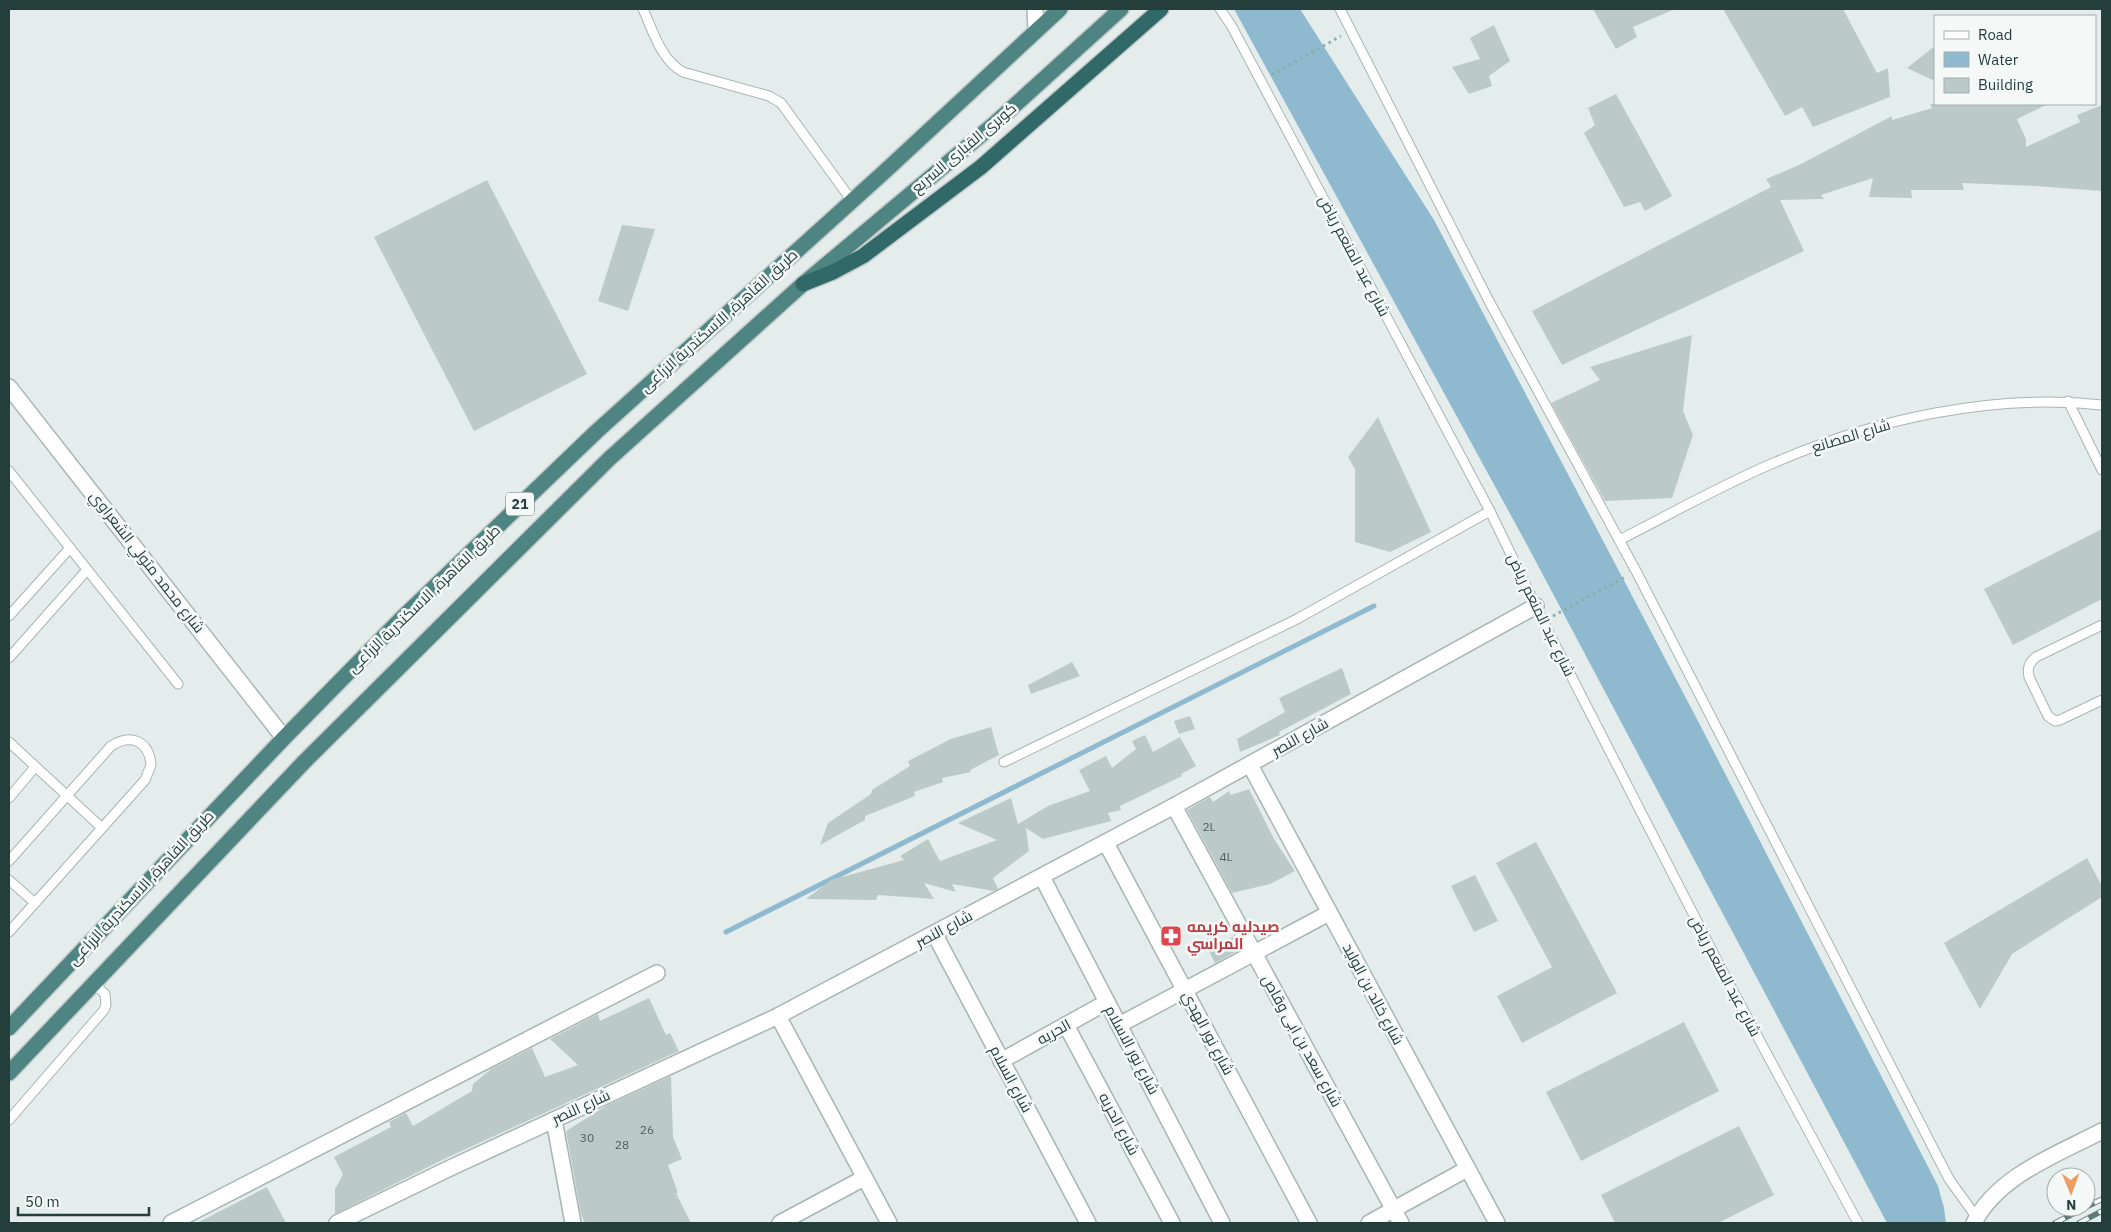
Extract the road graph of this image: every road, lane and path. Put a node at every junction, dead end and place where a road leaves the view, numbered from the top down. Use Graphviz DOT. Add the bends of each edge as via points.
graph roads {
  1 [pos="643,9"];
  2 [pos="1035,9"];
  3 [pos="1060,9"];
  4 [pos="1121,9"];
  5 [pos="1161,9"];
  6 [pos="1220,9"];
  7 [pos="1340,9"];
  8 [pos="1036,30"];
  9 [pos="1351,30"];
  10 [pos="1260,81"];
  11 [pos="852,201"];
  12 [pos="803,284"];
  13 [pos="9,387"];
  14 [pos="2068,401"];
  15 [pos="2102,405"];
  16 [pos="2102,470"];
  17 [pos="9,471"];
  18 [pos="1490,511"];
  19 [pos="1619,540"];
  20 [pos="70,548"];
  21 [pos="87,570"];
  22 [pos="1636,571"];
  23 [pos="1536,606"];
  24 [pos="9,616"];
  25 [pos="1543,621"];
  26 [pos="2102,625"];
  27 [pos="9,658"];
  28 [pos="178,684"];
  29 [pos="2102,700"];
  30 [pos="284,738"];
  31 [pos="9,742"];
  32 [pos="1004,762"];
  33 [pos="1250,765"];
  34 [pos="35,767"];
  35 [pos="66,795"];
  36 [pos="9,798"];
  37 [pos="1174,806"];
  38 [pos="102,828"];
  39 [pos="1106,843"];
  40 [pos="9,861"];
  41 [pos="1042,877"];
  42 [pos="9,880"];
  43 [pos="35,903"];
  44 [pos="1329,913"];
  45 [pos="9,932"];
  46 [pos="935,935"];
  47 [pos="1254,954"];
  48 [pos="657,973"];
  49 [pos="93,983"];
  50 [pos="1185,990"];
  51 [pos="1107,1002"];
  52 [pos="778,1016"];
  53 [pos="11,1023"];
  54 [pos="1066,1025"];
  55 [pos="1119,1025"];
  56 [pos="1002,1061"];
  57 [pos="9,1073"];
  58 [pos="9,1120"];
  59 [pos="554,1120"];
  60 [pos="2102,1132"];
  61 [pos="1467,1169"];
  62 [pos="864,1178"];
  63 [pos="1394,1210"];
  64 [pos="1976,1221"];
  65 [pos="171,1223"];
  66 [pos="337,1223"];
  67 [pos="573,1223"];
  68 [pos="780,1223"];
  69 [pos="889,1223"];
  70 [pos="1088,1223"];
  71 [pos="1172,1223"];
  72 [pos="1222,1223"];
  73 [pos="1309,1223"];
  74 [pos="1369,1223"];
  75 [pos="1401,1223"];
  76 [pos="1497,1223"];
  77 [pos="1858,1223"];
  1 -- 11 [label="lane" via="668,60 675,67 769,96 787,108"];
  2 -- 8 [label="street"];
  3 -- 8 [label="highway, طريق القاهرة, الاسكندرية الزراعى / 21"];
  4 -- 12 [label="highway, كوبرى القبارى السريع" via="993,125"];
  5 -- 12 [label="highway" via="981,167 863,256"];
  6 -- 10 [label="lane, شارع عبد المنعم رياض"];
  7 -- 9 [label="lane"];
  8 -- 11 [label="highway, طريق القاهرة, الاسكندرية الزراعى / 21"];
  9 -- 10 [label="path"];
  9 -- 19 [label="lane" via="1490,303"];
  10 -- 18 [label="lane, شارع عبد المنعم رياض"];
  11 -- 30 [label="highway, طريق القاهرة, الاسكندرية الزراعى / 21" via="596,432 400,620"];
  12 -- 49 [label="highway, طريق القاهرة, الاسكندرية الزراعى / 21" via="602,466 304,762"];
  13 -- 30 [label="street, شارع محمد متولي الشعراوي"];
  14 -- 15 [label="lane, شارع المصانع"];
  14 -- 16 [label="lane"];
  14 -- 19 [label="lane, شارع المصانع" via="1995,405 1923,414 1841,436 1775,462"];
  17 -- 20 [label="lane"];
  18 -- 23 [label="lane, شارع عبد المنعم رياض"];
  18 -- 32 [label="lane" via="1297,619"];
  19 -- 22 [label="lane"];
  20 -- 21 [label="lane"];
  20 -- 24 [label="lane"];
  21 -- 27 [label="lane"];
  21 -- 28 [label="lane"];
  22 -- 25 [label="path"];
  22 -- 64 [label="lane" via="1949,1179"];
  23 -- 25 [label="lane, شارع عبد المنعم رياض"];
  23 -- 33 [label="street, شارع النصر"];
  25 -- 77 [label="lane, شارع عبد المنعم رياض" via="1726,978"];
  26 -- 29 [label="lane" via="2036,657 2029,664 2028,671 2051,719 2060,720"];
  30 -- 53 [label="highway, طريق القاهرة, الاسكندرية الزراعى / 21"];
  31 -- 34 [label="lane"];
  33 -- 37 [label="street, شارع النصر"];
  33 -- 44 [label="street, شارع خالد بن الوليد"];
  34 -- 35 [label="lane"];
  34 -- 36 [label="lane"];
  35 -- 38 [label="lane"];
  35 -- 38 [label="lane" via="111,746 126,739 141,744 151,757 149,773"];
  35 -- 40 [label="lane"];
  37 -- 39 [label="street, شارع النصر"];
  37 -- 47 [label="street, شارع سعد بن ابى وقاص"];
  38 -- 43 [label="lane"];
  39 -- 41 [label="street, شارع النصر"];
  39 -- 50 [label="street, شارع نور الهدي"];
  41 -- 46 [label="street, شارع النصر"];
  41 -- 51 [label="street, شارع نور الاسلام"];
  42 -- 43 [label="lane"];
  43 -- 45 [label="lane"];
  44 -- 47 [label="street"];
  44 -- 61 [label="street, شارع خالد بن الوليد"];
  46 -- 52 [label="street, شارع النصر"];
  46 -- 56 [label="street, شارع السلام"];
  47 -- 50 [label="street"];
  47 -- 63 [label="street, شارع سعد بن ابى وقاص"];
  48 -- 65 [label="street"];
  49 -- 57 [label="highway, طريق القاهرة, الاسكندرية الزراعى / 21"];
  49 -- 58 [label="lane" via="106,994 104,1010"];
  50 -- 55 [label="street"];
  50 -- 73 [label="street, شارع نور الهدي"];
  51 -- 54 [label="street, الحريه"];
  51 -- 55 [label="street, شارع نور الاسلام"];
  52 -- 59 [label="street, شارع النصر"];
  52 -- 62 [label="street"];
  54 -- 56 [label="street, الحريه"];
  54 -- 71 [label="street, شارع الحريه"];
  55 -- 72 [label="street, شارع نور الاسلام"];
  56 -- 70 [label="street, شارع السلام"];
  59 -- 66 [label="street, شارع النصر"];
  59 -- 67 [label="street"];
  60 -- 64 [label="street" via="2019,1175 1988,1201"];
  61 -- 63 [label="street"];
  61 -- 76 [label="street, شارع خالد بن الوليد"];
  62 -- 68 [label="street"];
  62 -- 69 [label="street"];
  63 -- 74 [label="street"];
  63 -- 75 [label="street, شارع سعد بن ابى وقاص"];
}
